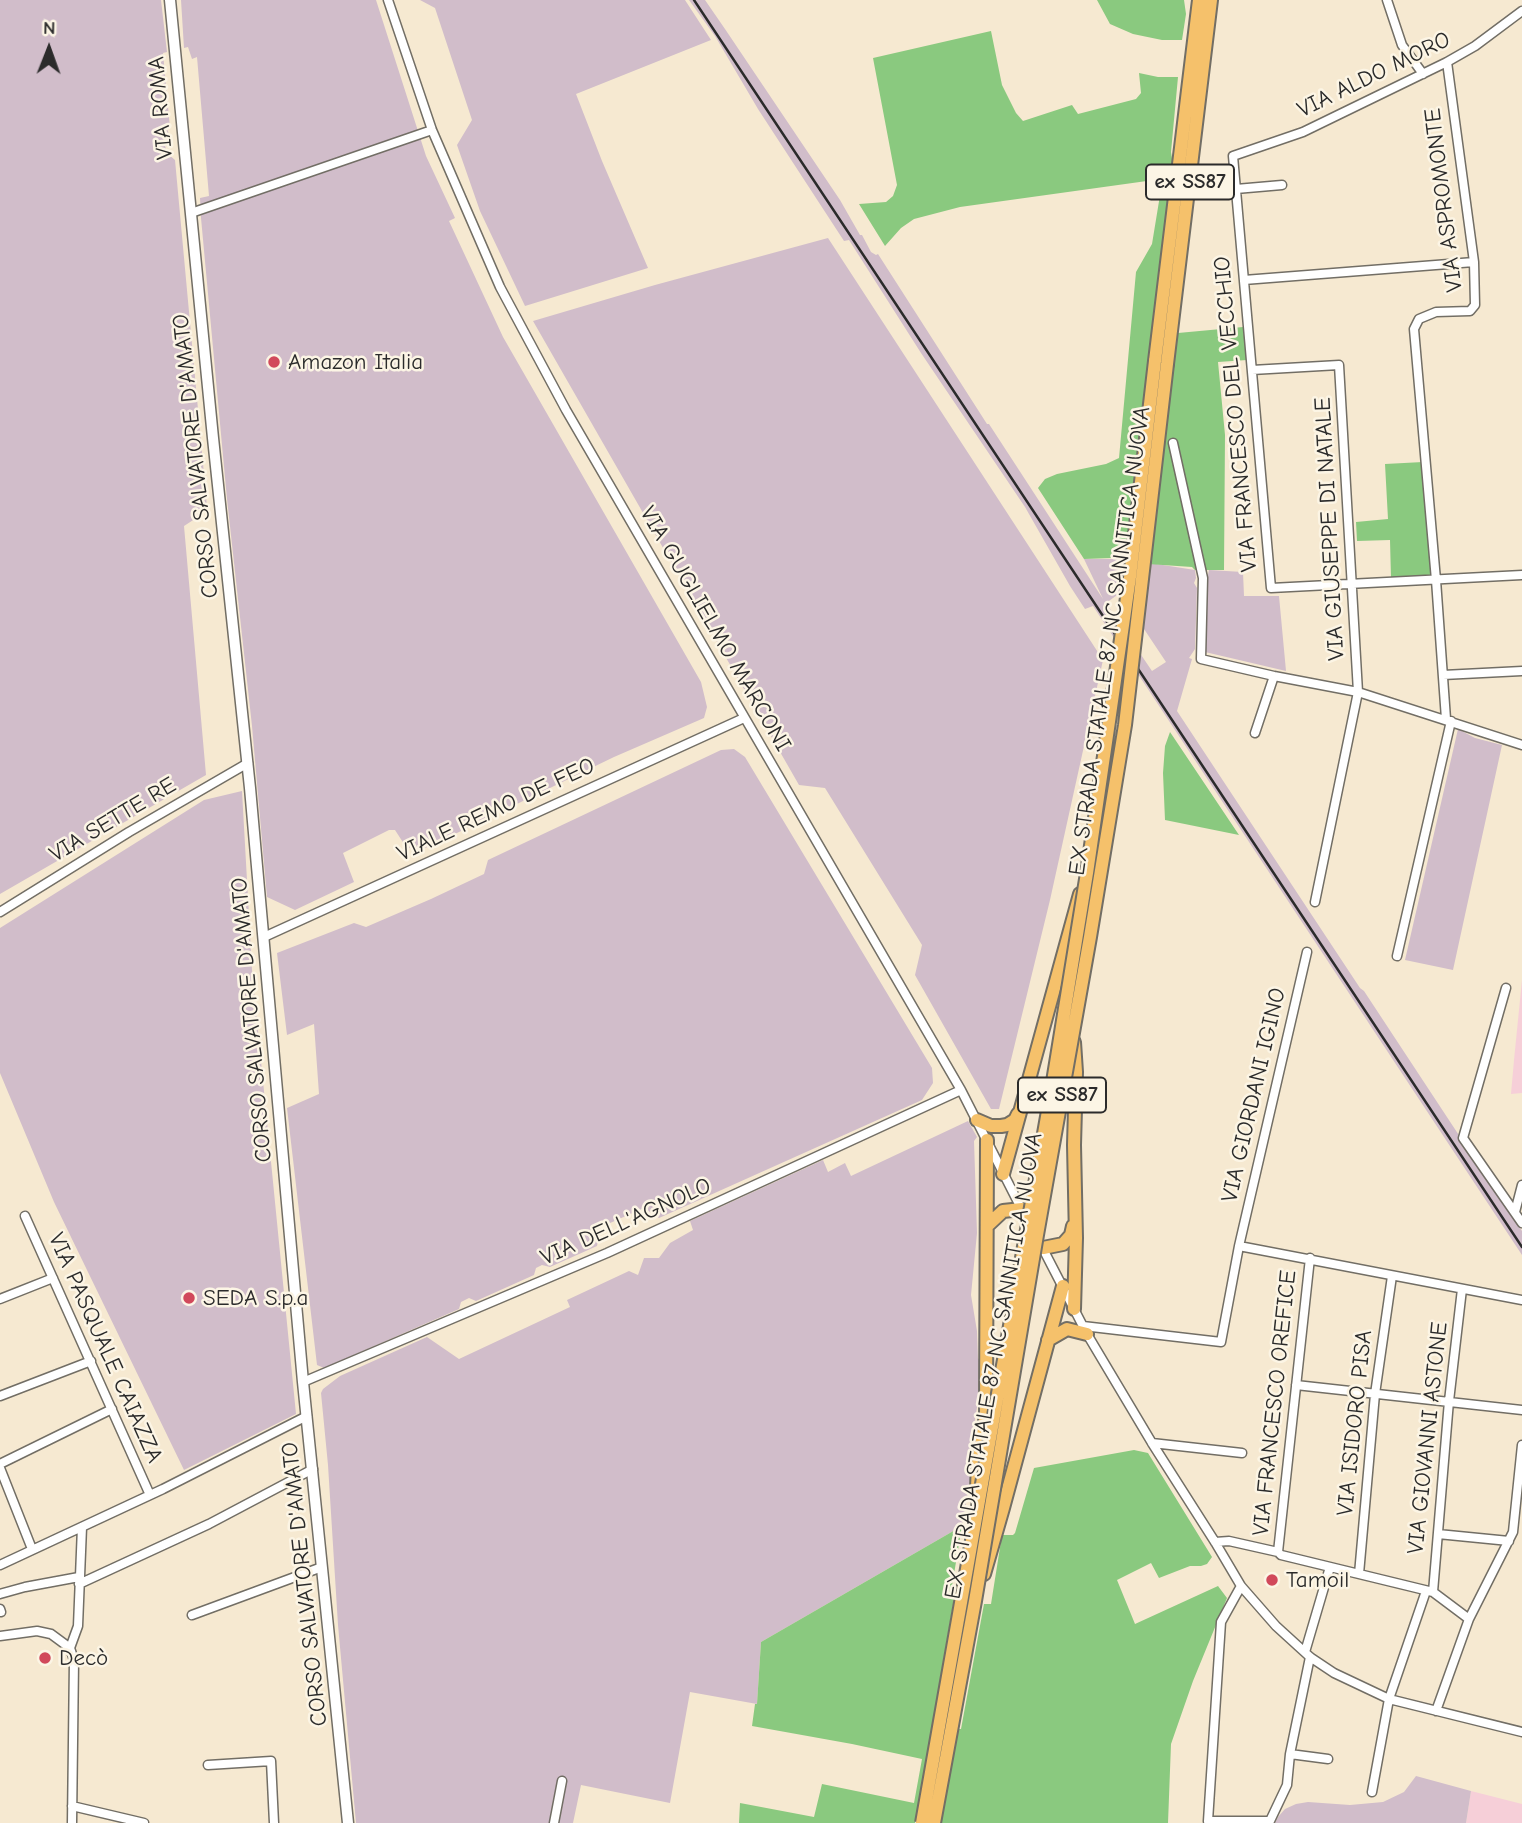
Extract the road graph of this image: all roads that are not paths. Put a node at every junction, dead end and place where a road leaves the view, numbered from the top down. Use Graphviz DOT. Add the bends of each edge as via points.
graph roads {
  1 [pos="170,0"];
  2 [pos="388,0"];
  3 [pos="1199,0"];
  4 [pos="1211,0"];
  5 [pos="1387,0"];
  6 [pos="1522,11"];
  7 [pos="1447,62"];
  8 [pos="1423,74"];
  9 [pos="432,130"];
  10 [pos="1233,156"];
  11 [pos="1282,185"];
  12 [pos="1236,189"];
  13 [pos="191,213"];
  14 [pos="1474,261"];
  15 [pos="1244,280"];
  16 [pos="1161,362"];
  17 [pos="1252,370"];
  18 [pos="1173,443"];
  19 [pos="1522,575"];
  20 [pos="1436,580"];
  21 [pos="1353,584"];
  22 [pos="1522,671"];
  23 [pos="1443,675"];
  24 [pos="1274,676"];
  25 [pos="1359,692"];
  26 [pos="744,718"];
  27 [pos="1448,720"];
  28 [pos="1255,733"];
  29 [pos="1522,745"];
  30 [pos="248,762"];
  31 [pos="1088,867"];
  32 [pos="1315,902"];
  33 [pos="0,912"];
  34 [pos="264,937"];
  35 [pos="1307,952"];
  36 [pos="1397,956"];
  37 [pos="1506,988"];
  38 [pos="1073,1035"];
  39 [pos="961,1090"];
  40 [pos="1021,1108"];
  41 [pos="977,1120"];
  42 [pos="987,1140"];
  43 [pos="1003,1174"];
  44 [pos="1522,1185"];
  45 [pos="1022,1209"];
  46 [pos="1515,1212"];
  47 [pos="25,1216"];
  48 [pos="1075,1220"];
  49 [pos="1522,1223"];
  50 [pos="987,1226"];
  51 [pos="1239,1245"];
  52 [pos="1045,1253"];
  53 [pos="1310,1258"];
  54 [pos="1392,1276"];
  55 [pos="53,1278"];
  56 [pos="1062,1286"];
  57 [pos="1462,1289"];
  58 [pos="0,1299"];
  59 [pos="1522,1300"];
  60 [pos="1074,1308"];
  61 [pos="1085,1330"];
  62 [pos="1048,1340"];
  63 [pos="91,1361"];
  64 [pos="303,1382"];
  65 [pos="1296,1385"];
  66 [pos="1375,1394"];
  67 [pos="0,1396"];
  68 [pos="1449,1402"];
  69 [pos="112,1409"];
  70 [pos="1522,1410"];
  71 [pos="307,1416"];
  72 [pos="1152,1443"];
  73 [pos="1522,1445"];
  74 [pos="1242,1453"];
  75 [pos="0,1466"];
  76 [pos="313,1469"];
  77 [pos="1520,1491"];
  78 [pos="149,1495"];
  79 [pos="976,1520"];
  80 [pos="1518,1524"];
  81 [pos="82,1527"];
  82 [pos="1438,1534"];
  83 [pos="1508,1541"];
  84 [pos="1215,1542"];
  85 [pos="32,1549"];
  86 [pos="1278,1552"];
  87 [pos="0,1565"];
  88 [pos="322,1567"];
  89 [pos="1331,1567"];
  90 [pos="1359,1574"];
  91 [pos="79,1581"];
  92 [pos="1241,1586"];
  93 [pos="1429,1591"];
  94 [pos="0,1594"];
  95 [pos="975,1601"];
  96 [pos="192,1615"];
  97 [pos="1469,1619"];
  98 [pos="0,1636"];
  99 [pos="70,1648"];
  100 [pos="1308,1655"];
  101 [pos="1389,1699"];
  102 [pos="1436,1711"];
  103 [pos="1522,1732"];
  104 [pos="1290,1754"];
  105 [pos="1328,1759"];
  106 [pos="208,1765"];
  107 [pos="562,1781"];
  108 [pos="1372,1792"];
  109 [pos="72,1806"];
  110 [pos="1269,1822"];
  111 [pos="72,1823"];
  112 [pos="144,1823"];
  113 [pos="274,1823"];
  114 [pos="348,1823"];
  115 [pos="554,1823"];
  116 [pos="922,1823"];
  117 [pos="934,1823"];
  1 -- 13 [label="street, VIA ROMA"];
  2 -- 9 [label="street, VIA GUGLIELMO MARCONI"];
  3 -- 16 [label="highway, EX STRADA STATALE 87 NC SANNITICA NUOVA"];
  4 -- 16 [label="highway, EX STRADA STATALE 87 NC SANNITICA NUOVA / ex SS87"];
  5 -- 8 [label="street" via="1402,45"];
  6 -- 7 [label="street, VIA ALDO MORO"];
  7 -- 8 [label="street, VIA ALDO MORO"];
  7 -- 14 [label="street, VIA ASPROMONTE"];
  8 -- 10 [label="street, VIA ALDO MORO" via="1303,132"];
  9 -- 13 [label="street"];
  9 -- 26 [label="street, VIA GUGLIELMO MARCONI" via="499,287"];
  10 -- 12 [label="street, VIA FRANCESCO DEL VECCHIO"];
  11 -- 12 [label="street"];
  12 -- 15 [label="street, VIA FRANCESCO DEL VECCHIO"];
  13 -- 30 [label="street, CORSO SALVATORE D'AMATO"];
  14 -- 15 [label="street"];
  14 -- 20 [label="street, VIA ASPROMONTE" via="1475,305 1470,311 1436,312 1419,319 1414,329"];
  15 -- 17 [label="street, VIA FRANCESCO DEL VECCHIO"];
  16 -- 31 [label="highway, EX STRADA STATALE 87 NC SANNITICA NUOVA / ex SS87, bridge"];
  16 -- 38 [label="highway, EX STRADA STATALE 87 NC SANNITICA NUOVA / ex SS87, bridge" via="1125,725"];
  17 -- 21 [label="street, VIA FRANCESCO DEL VECCHIO" via="1271,588"];
  17 -- 21 [label="street, VIA GIUSEPPE DI NATALE" via="1339,365"];
  18 -- 24 [label="street" via="1203,578 1201,659"];
  19 -- 20 [label="street, VIA FRANCESCO DEL VECCHIO"];
  20 -- 21 [label="street, VIA FRANCESCO DEL VECCHIO"];
  20 -- 23 [label="street"];
  21 -- 25 [label="street, VIA GIUSEPPE DI NATALE"];
  22 -- 23 [label="street"];
  23 -- 27 [label="street"];
  24 -- 25 [label="street"];
  24 -- 28 [label="street"];
  25 -- 27 [label="street"];
  25 -- 32 [label="street, VIA GIUSEPPE DI NATALE"];
  26 -- 34 [label="street, VIALE REMO DE FEO"];
  26 -- 39 [label="street, VIA GUGLIELMO MARCONI"];
  27 -- 29 [label="street"];
  27 -- 36 [label="street"];
  30 -- 33 [label="street, VIA SETTE RE"];
  30 -- 34 [label="street, CORSO SALVATORE D'AMATO"];
  31 -- 40 [label="highway, bridge"];
  31 -- 79 [label="highway, EX STRADA STATALE 87 NC SANNITICA NUOVA / ex SS87, bridge"];
  34 -- 64 [label="street, CORSO SALVATORE D'AMATO"];
  35 -- 51 [label="street, VIA GIORDANI IGINO"];
  37 -- 46 [label="street" via="1463,1138"];
  38 -- 48 [label="highway, bridge"];
  38 -- 95 [label="highway, EX STRADA STATALE 87 NC SANNITICA NUOVA / ex SS87, bridge"];
  39 -- 41 [label="street, VIA GUGLIELMO MARCONI"];
  39 -- 64 [label="street, VIA DELL'AGNOLO" via="607,1253"];
  40 -- 41 [label="highway" via="1007,1125 991,1126"];
  40 -- 43 [label="highway"];
  41 -- 42 [label="street, VIA GUGLIELMO MARCONI"];
  42 -- 43 [label="street, VIA GUGLIELMO MARCONI"];
  42 -- 50 [label="highway"];
  43 -- 45 [label="street, VIA GUGLIELMO MARCONI"];
  44 -- 46 [label="street"];
  45 -- 50 [label="highway" via="1003,1211"];
  45 -- 52 [label="street, VIA GUGLIELMO MARCONI"];
  46 -- 49 [label="street"];
  47 -- 55 [label="street, VIA PASQUALE CAIAZZA"];
  48 -- 52 [label="highway" via="1063,1244"];
  48 -- 60 [label="highway"];
  50 -- 79 [label="highway, bridge" via="986,1415"];
  51 -- 53 [label="street"];
  51 -- 61 [label="street, VIA GIORDANI IGINO" via="1221,1342"];
  52 -- 56 [label="street, VIA GUGLIELMO MARCONI"];
  53 -- 54 [label="street"];
  53 -- 65 [label="street, VIA FRANCESCO OREFICE"];
  54 -- 57 [label="street"];
  54 -- 66 [label="street, VIA ISIDORO PISA"];
  55 -- 58 [label="street"];
  55 -- 63 [label="street, VIA PASQUALE CAIAZZA"];
  56 -- 60 [label="street, VIA GUGLIELMO MARCONI"];
  56 -- 62 [label="highway"];
  57 -- 59 [label="street"];
  57 -- 68 [label="street, VIA GIOVANNI ASTONE"];
  60 -- 61 [label="street, VIA GUGLIELMO MARCONI"];
  61 -- 62 [label="highway" via="1067,1329"];
  61 -- 72 [label="street, VIA GUGLIELMO MARCONI"];
  62 -- 95 [label="highway, bridge"];
  63 -- 67 [label="street"];
  63 -- 69 [label="street, VIA PASQUALE CAIAZZA"];
  64 -- 71 [label="street, CORSO SALVATORE D'AMATO"];
  65 -- 66 [label="street"];
  65 -- 86 [label="street, VIA FRANCESCO OREFICE"];
  66 -- 68 [label="street"];
  66 -- 90 [label="street, VIA ISIDORO PISA"];
  68 -- 70 [label="street"];
  68 -- 82 [label="street, VIA GIOVANNI ASTONE"];
  69 -- 75 [label="street"];
  69 -- 78 [label="street, VIA PASQUALE CAIAZZA"];
  71 -- 76 [label="street, CORSO SALVATORE D'AMATO"];
  71 -- 78 [label="street"];
  72 -- 74 [label="street"];
  72 -- 84 [label="street, VIA GUGLIELMO MARCONI"];
  73 -- 77 [label="street"];
  75 -- 85 [label="street"];
  76 -- 88 [label="street, CORSO SALVATORE D'AMATO"];
  76 -- 91 [label="street" via="209,1524"];
  77 -- 80 [label="street"];
  78 -- 81 [label="street"];
  79 -- 116 [label="highway, EX STRADA STATALE 87 NC SANNITICA NUOVA / ex SS87, bridge"];
  80 -- 83 [label="street"];
  81 -- 85 [label="street"];
  81 -- 91 [label="street"];
  82 -- 83 [label="street"];
  82 -- 93 [label="street, VIA GIOVANNI ASTONE"];
  83 -- 97 [label="street"];
  84 -- 86 [label="street, VIA FRANCESCO OREFICE"];
  84 -- 92 [label="street, VIA GUGLIELMO MARCONI"];
  85 -- 87 [label="street"];
  86 -- 89 [label="street, VIA FRANCESCO OREFICE"];
  88 -- 96 [label="street"];
  88 -- 114 [label="street, CORSO SALVATORE D'AMATO"];
  89 -- 90 [label="street, VIA FRANCESCO OREFICE"];
  89 -- 100 [label="street"];
  90 -- 93 [label="street, VIA FRANCESCO OREFICE"];
  91 -- 94 [label="street"];
  91 -- 99 [label="street" via="78,1626"];
  92 -- 100 [label="street, VIA GUGLIELMO MARCONI"];
  92 -- 110 [label="street" via="1221,1622 1208,1821"];
  93 -- 97 [label="street, VIA FRANCESCO OREFICE"];
  93 -- 101 [label="street, VIA GIOVANNI ASTONE"];
  95 -- 117 [label="highway, EX STRADA STATALE 87 NC SANNITICA NUOVA / ex SS87, bridge"];
  97 -- 102 [label="street"];
  98 -- 99 [label="street" via="37,1631 51,1634"];
  99 -- 109 [label="street" via="74,1660"];
  100 -- 101 [label="street, VIA GUGLIELMO MARCONI"];
  100 -- 104 [label="street"];
  101 -- 102 [label="street, VIA GUGLIELMO MARCONI"];
  101 -- 108 [label="street, VIA GIOVANNI ASTONE"];
  102 -- 103 [label="street, VIA GUGLIELMO MARCONI"];
  104 -- 105 [label="street"];
  104 -- 110 [label="street" via="1287,1785"];
  106 -- 113 [label="street" via="271,1761"];
  107 -- 115 [label="street"];
  109 -- 111 [label="street"];
  109 -- 112 [label="street"];
}
